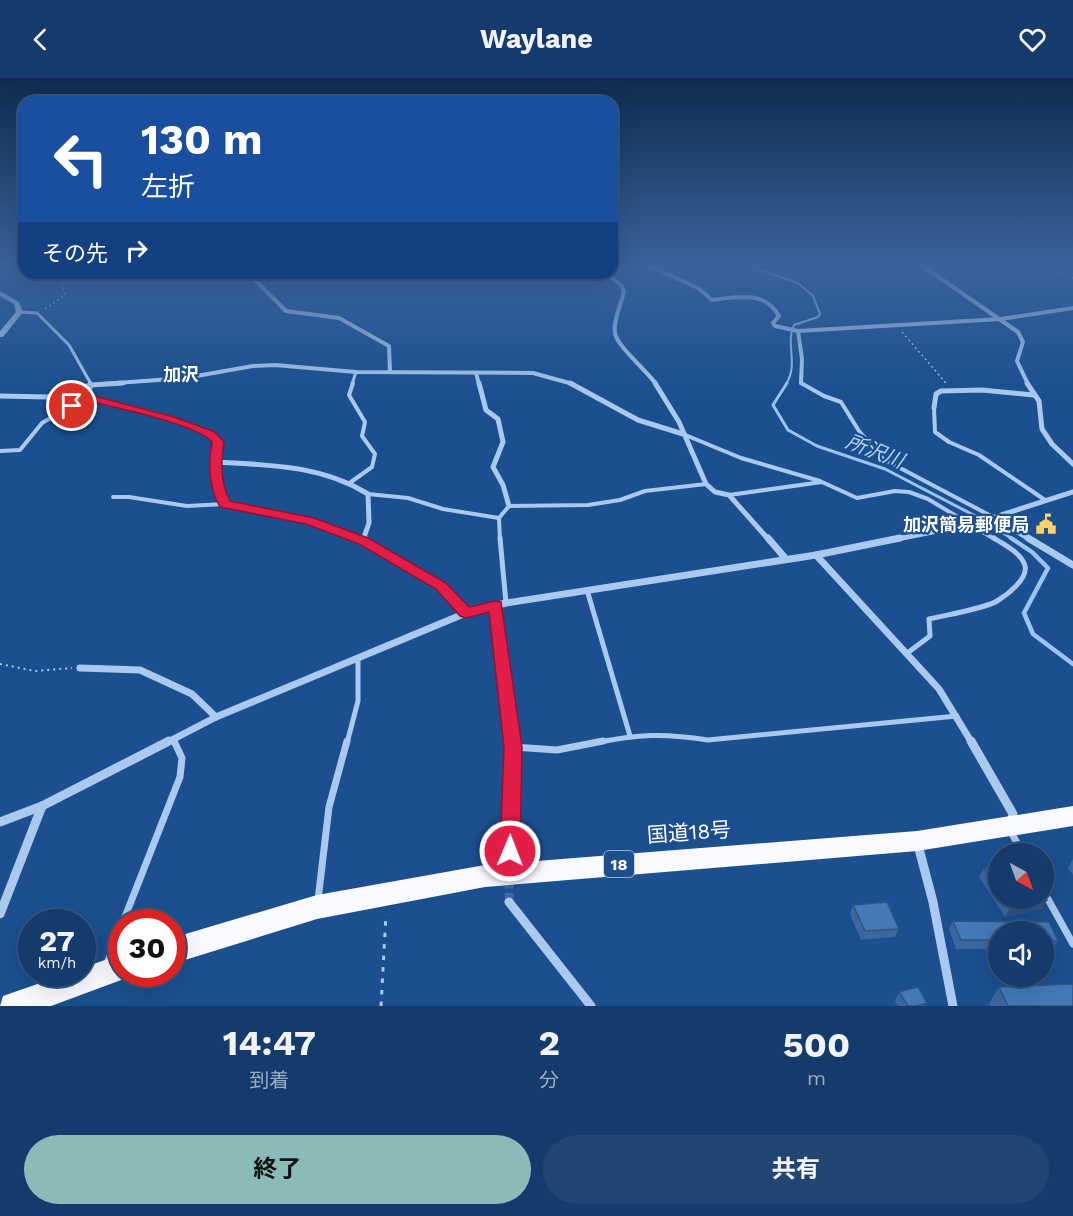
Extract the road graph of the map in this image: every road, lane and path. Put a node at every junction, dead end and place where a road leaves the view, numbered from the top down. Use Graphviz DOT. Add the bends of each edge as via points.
graph roads {
  1 [pos="18,307"];
  2 [pos="51,307"];
  3 [pos="282,307"];
  4 [pos="620,307"];
  5 [pos="775,307"];
  6 [pos="983,307"];
  7 [pos="1072,309"];
  8 [pos="20,312"];
  9 [pos="37,313"];
  10 [pos="1000,319"];
  11 [pos="897,326"];
  12 [pos="798,331"];
  13 [pos="0,335"];
  14 [pos="356,372"];
  15 [pos="390,372"];
  16 [pos="476,374"];
  17 [pos="801,383"];
  18 [pos="92,385"];
  19 [pos="951,389"];
  20 [pos="1033,395"];
  21 [pos="0,396"];
  22 [pos="87,397"];
  23 [pos="934,408"];
  24 [pos="683,434"];
  25 [pos="0,451"];
  26 [pos="215,462"];
  27 [pos="1073,464"];
  28 [pos="351,482"];
  29 [pos="822,482"];
  30 [pos="706,484"];
  31 [pos="1073,492"];
  32 [pos="368,494"];
  33 [pos="729,495"];
  34 [pos="113,497"];
  35 [pos="1045,500"];
  36 [pos="225,504"];
  37 [pos="509,506"];
  38 [pos="499,518"];
  39 [pos="994,518"];
  40 [pos="973,524"];
  41 [pos="363,541"];
  42 [pos="816,555"];
  43 [pos="786,559"];
  44 [pos="1073,565"];
  45 [pos="587,590"];
  46 [pos="506,603"];
  47 [pos="495,606"];
  48 [pos="466,613"];
  49 [pos="906,654"];
  50 [pos="358,658"];
  51 [pos="0,664"];
  52 [pos="80,668"];
  53 [pos="957,716"];
  54 [pos="216,717"];
  55 [pos="630,736"];
  56 [pos="173,739"];
  57 [pos="513,747"];
  58 [pos="42,806"];
  59 [pos="1073,816"];
  60 [pos="0,822"];
  61 [pos="1009,828"];
  62 [pos="917,841"];
  63 [pos="1017,843"];
  64 [pos="510,851"];
  65 [pos="387,893"];
  66 [pos="509,902"];
  67 [pos="317,907"];
  68 [pos="128,909"];
  69 [pos="1053,909"];
  70 [pos="0,914"];
  71 [pos="1073,944"];
  72 [pos="186,947"];
  73 [pos="108,972"];
  74 [pos="13,1006"];
  75 [pos="381,1006"];
  76 [pos="591,1006"];
  77 [pos="953,1006"];
  1 -- 8 [label="street"];
  2 -- 9 [label="path"];
  3 -- 15 [label="street" via="339,318 389,346"];
  4 -- 24 [label="street" via="614,331 616,339 648,372"];
  5 -- 12 [label="street" via="779,316 775,326"];
  6 -- 10 [label="street"];
  7 -- 10 [label="street"];
  8 -- 9 [label="lane"];
  8 -- 13 [label="street"];
  9 -- 18 [label="lane" via="69,345"];
  10 -- 11 [label="street"];
  10 -- 20 [label="street" via="1022,337 1017,361"];
  11 -- 12 [label="street"];
  11 -- 19 [label="path"];
  12 -- 17 [label="street"];
  14 -- 15 [label="street"];
  14 -- 18 [label="street" via="253,366 185,378"];
  14 -- 28 [label="lane" via="349,395 365,422 362,436 375,454 372,467"];
  15 -- 16 [label="street"];
  16 -- 24 [label="street" via="533,373 569,382 638,420"];
  16 -- 37 [label="street" via="486,410 498,420 503,442 493,467"];
  17 -- 39 [label="lane" via="841,402 883,459"];
  18 -- 21 [label="street" via="46,397"];
  18 -- 22 [label="street"];
  19 -- 20 [label="street"];
  19 -- 23 [label="street" via="936,394"];
  20 -- 27 [label="street" via="1039,401 1042,429"];
  22 -- 25 [label="lane" via="42,423 20,450"];
  22 -- 26 [label="lane" via="211,434 218,442"];
  23 -- 35 [label="lane" via="935,432 979,455"];
  24 -- 29 [label="lane" via="741,458"];
  24 -- 30 [label="street"];
  26 -- 28 [label="street" via="319,471"];
  26 -- 36 [label="lane" via="218,490"];
  28 -- 32 [label="street"];
  29 -- 33 [label="lane"];
  29 -- 40 [label="lane" via="858,498 909,492"];
  30 -- 33 [label="street" via="715,492"];
  30 -- 37 [label="lane" via="645,491 588,505"];
  31 -- 35 [label="street"];
  32 -- 38 [label="lane" via="408,498 443,509"];
  32 -- 41 [label="street" via="369,523"];
  33 -- 43 [label="street"];
  34 -- 36 [label="lane" via="188,506"];
  35 -- 39 [label="street"];
  36 -- 41 [label="lane" via="309,520"];
  37 -- 38 [label="lane"];
  38 -- 46 [label="lane"];
  39 -- 40 [label="street"];
  39 -- 44 [label="street"];
  40 -- 42 [label="street"];
  40 -- 49 [label="lane" via="1017,554 1025,565 1024,574 996,602 929,619 930,636"];
  41 -- 48 [label="street" via="441,586"];
  42 -- 43 [label="street"];
  42 -- 49 [label="street"];
  43 -- 45 [label="street"];
  45 -- 46 [label="street"];
  45 -- 55 [label="lane"];
  46 -- 47 [label="street"];
  47 -- 48 [label="street"];
  47 -- 57 [label="street"];
  48 -- 50 [label="street"];
  49 -- 53 [label="street" via="939,689"];
  50 -- 54 [label="street"];
  50 -- 67 [label="lane" via="358,701 329,807"];
  51 -- 52 [label="path" via="35,671"];
  52 -- 54 [label="street" via="140,670 192,694"];
  53 -- 55 [label="lane" via="708,740 671,734"];
  53 -- 61 [label="street" via="1013,814"];
  54 -- 56 [label="street"];
  55 -- 57 [label="lane" via="557,750"];
  56 -- 58 [label="street"];
  56 -- 68 [label="lane" via="182,758 180,777"];
  57 -- 64 [label="street"];
  58 -- 60 [label="street"];
  58 -- 70 [label="street"];
  59 -- 61 [label="highway, 国道18号 / 18"];
  61 -- 62 [label="highway, 国道18号 / 18"];
  61 -- 63 [label="lane"];
  62 -- 65 [label="highway, 国道18号 / 18" via="562,868"];
  62 -- 77 [label="street"];
  65 -- 67 [label="highway, 国道18号 / 18"];
  65 -- 75 [label="path"];
  66 -- 76 [label="street"];
  67 -- 72 [label="highway, 国道18号 / 18"];
  69 -- 71 [label="lane"];
  73 -- 74 [label="highway" via="69,991"];
}
